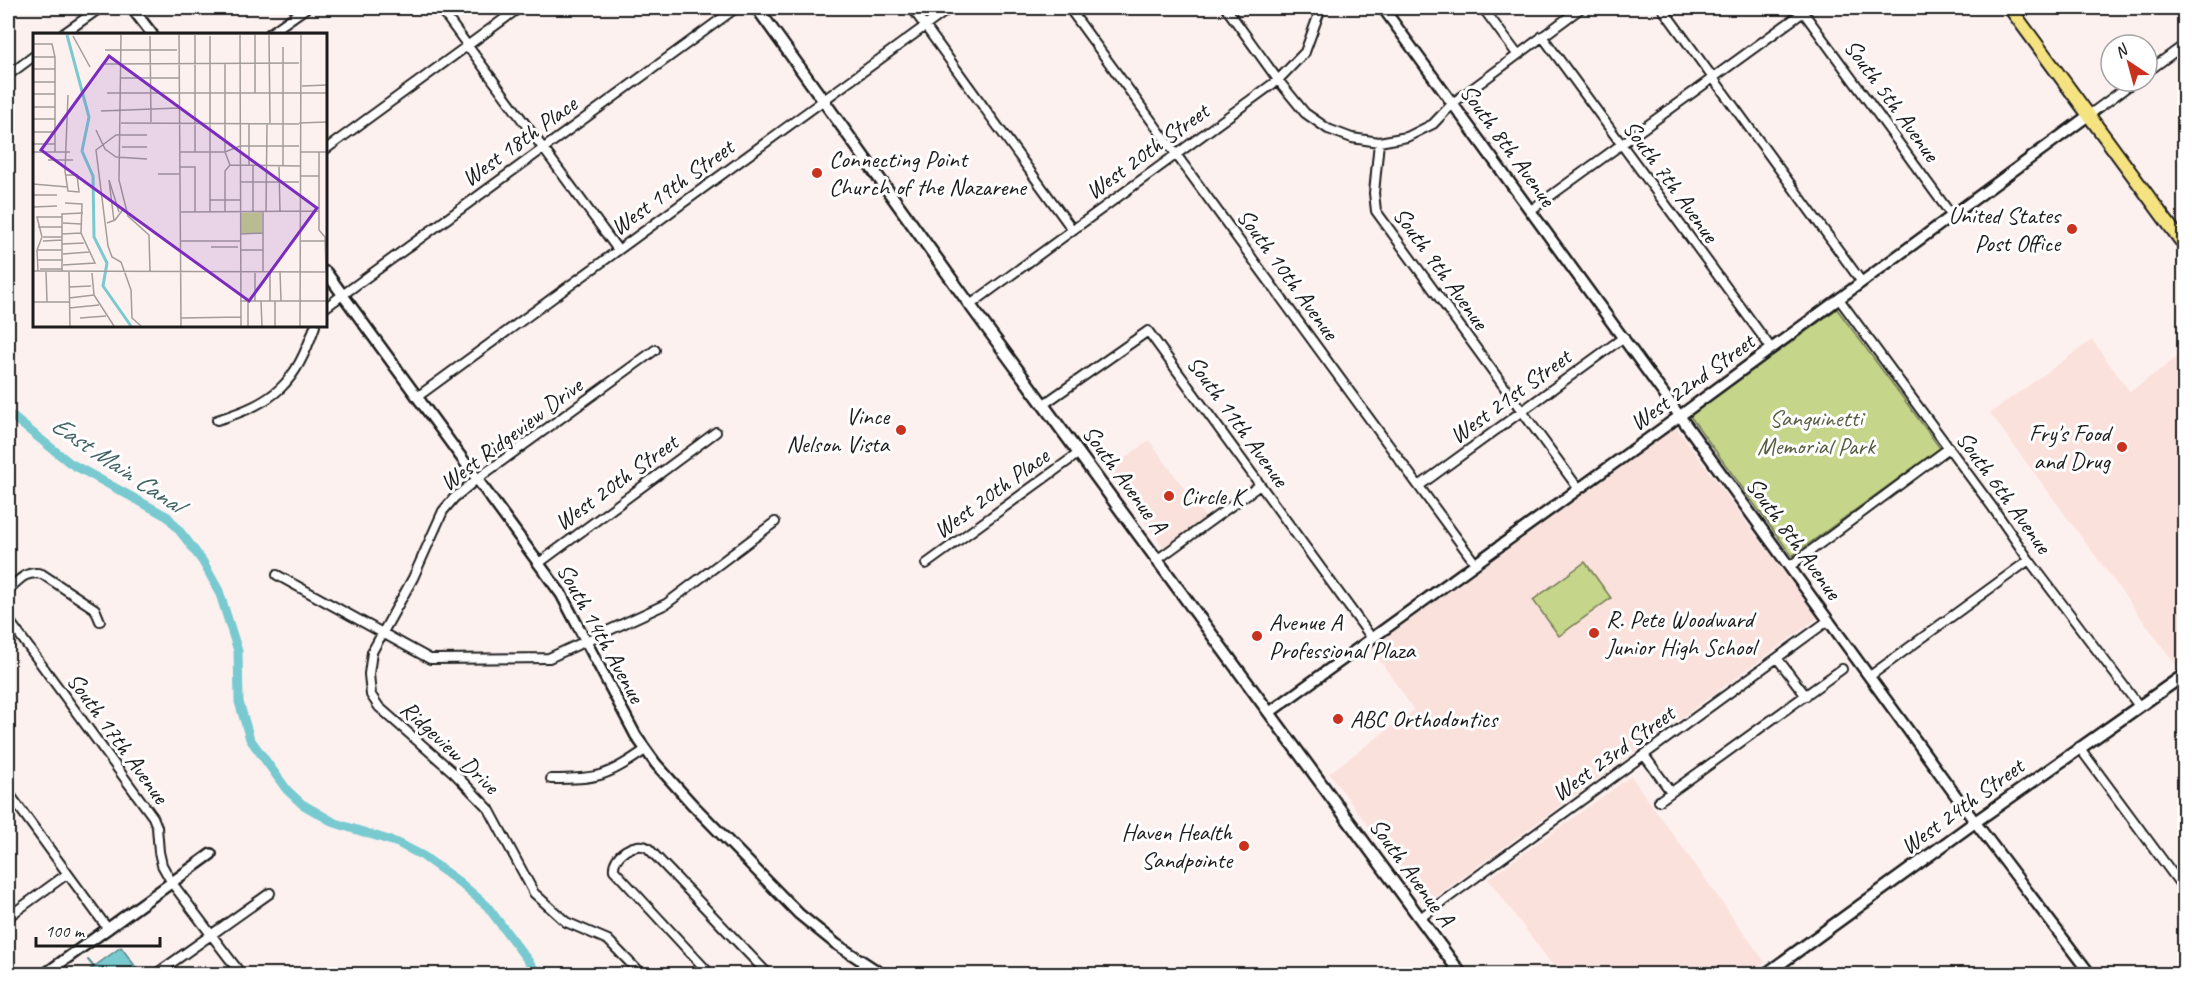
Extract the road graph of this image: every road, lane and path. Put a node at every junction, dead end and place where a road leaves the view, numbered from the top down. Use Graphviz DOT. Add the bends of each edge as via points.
graph roads {
  1 [pos="100,8"];
  2 [pos="132,8"];
  3 [pos="306,8"];
  4 [pos="440,8"];
  5 [pos="519,8"];
  6 [pos="736,8"];
  7 [pos="757,8"];
  8 [pos="912,8"];
  9 [pos="950,8"];
  10 [pos="1069,8"];
  11 [pos="1227,8"];
  12 [pos="1321,8"];
  13 [pos="1383,8"];
  14 [pos="1483,8"];
  15 [pos="1581,8"];
  16 [pos="1662,8"];
  17 [pos="2010,8"];
  18 [pos="1804,9"];
  19 [pos="925,25"];
  20 [pos="64,33"];
  21 [pos="151,33"];
  22 [pos="270,33"];
  23 [pos="1542,36"];
  24 [pos="468,44"];
  25 [pos="2184,45"];
  26 [pos="1517,54"];
  27 [pos="33,57"];
  28 [pos="2159,63"];
  29 [pos="11,73"];
  30 [pos="1713,77"];
  31 [pos="1278,80"];
  32 [pos="2119,93"];
  33 [pos="824,100"];
  34 [pos="1453,103"];
  35 [pos="2089,115"];
  36 [pos="1379,142"];
  37 [pos="1620,145"];
  38 [pos="543,147"];
  39 [pos="327,148"];
  40 [pos="1176,155"];
  41 [pos="1531,210"];
  42 [pos="1952,216"];
  43 [pos="1072,229"];
  44 [pos="2184,245"];
  45 [pos="618,250"];
  46 [pos="327,273"];
  47 [pos="1861,281"];
  48 [pos="342,294"];
  49 [pos="1839,299"];
  50 [pos="970,305"];
  51 [pos="327,306"];
  52 [pos="315,327"];
  53 [pos="1624,337"];
  54 [pos="1771,348"];
  55 [pos="656,350"];
  56 [pos="417,397"];
  57 [pos="1044,404"];
  58 [pos="1521,412"];
  59 [pos="1681,415"];
  60 [pos="217,420"];
  61 [pos="716,432"];
  62 [pos="1949,448"];
  63 [pos="1079,453"];
  64 [pos="477,479"];
  65 [pos="1260,485"];
  66 [pos="1419,486"];
  67 [pos="1578,488"];
  68 [pos="775,522"];
  69 [pos="1158,559"];
  70 [pos="2029,560"];
  71 [pos="539,563"];
  72 [pos="1475,563"];
  73 [pos="926,564"];
  74 [pos="1790,566"];
  75 [pos="277,576"];
  76 [pos="8,590"];
  77 [pos="8,619"];
  78 [pos="1829,620"];
  79 [pos="100,621"];
  80 [pos="382,634"];
  81 [pos="1371,638"];
  82 [pos="586,641"];
  83 [pos="1777,658"];
  84 [pos="1842,669"];
  85 [pos="1870,676"];
  86 [pos="2184,676"];
  87 [pos="1806,696"];
  88 [pos="2139,706"];
  89 [pos="1270,712"];
  90 [pos="2079,747"];
  91 [pos="645,750"];
  92 [pos="1644,755"];
  93 [pos="551,779"];
  94 [pos="8,792"];
  95 [pos="1671,792"];
  96 [pos="1659,801"];
  97 [pos="1975,822"];
  98 [pos="212,854"];
  99 [pos="67,873"];
  100 [pos="172,883"];
  101 [pos="2184,889"];
  102 [pos="270,893"];
  103 [pos="8,917"];
  104 [pos="1420,918"];
  105 [pos="108,929"];
  106 [pos="212,934"];
  107 [pos="864,963"];
  108 [pos="45,975"];
  109 [pos="156,975"];
  110 [pos="241,975"];
  111 [pos="641,975"];
  112 [pos="710,975"];
  113 [pos="768,975"];
  114 [pos="857,975"];
  115 [pos="882,975"];
  116 [pos="1461,975"];
  117 [pos="1766,975"];
  118 [pos="2090,975"];
  1 -- 20 [label="street"];
  2 -- 21 [label="street"];
  3 -- 22 [label="street"];
  4 -- 24 [label="street"];
  5 -- 24 [label="street"];
  6 -- 38 [label="street, West 18th Place"];
  7 -- 33 [label="main road, South Avenue A"];
  8 -- 19 [label="street"];
  9 -- 19 [label="street, West 19th Street"];
  10 -- 40 [label="street, South 10th Avenue"];
  11 -- 31 [label="street"];
  12 -- 31 [label="street, West 20th Street" via="1305,52"];
  13 -- 34 [label="street, South 8th Avenue"];
  14 -- 26 [label="street"];
  15 -- 23 [label="street"];
  16 -- 30 [label="street"];
  17 -- 35 [label="main road"];
  18 -- 30 [label="street"];
  18 -- 42 [label="street, South 5th Avenue"];
  19 -- 33 [label="street, West 19th Street"];
  19 -- 43 [label="street"];
  23 -- 26 [label="street"];
  23 -- 37 [label="street, South 7th Avenue"];
  24 -- 38 [label="street"];
  24 -- 39 [label="street"];
  25 -- 28 [label="street"];
  26 -- 34 [label="street"];
  27 -- 29 [label="street"];
  30 -- 37 [label="street"];
  30 -- 47 [label="street"];
  31 -- 36 [label="street" via="1305,113 1328,129"];
  31 -- 40 [label="street, West 20th Street"];
  32 -- 35 [label="street, West 22nd Street"];
  33 -- 45 [label="street, West 19th Street"];
  33 -- 50 [label="main road, South Avenue A"];
  34 -- 36 [label="street" via="1433,124 1407,136"];
  34 -- 41 [label="street, South 8th Avenue"];
  35 -- 42 [label="street, West 22nd Street"];
  35 -- 44 [label="main road"];
  36 -- 58 [label="street, South 9th Avenue" via="1376,211"];
  37 -- 41 [label="street"];
  37 -- 54 [label="street, South 7th Avenue"];
  38 -- 45 [label="street"];
  38 -- 48 [label="street, West 18th Place"];
  40 -- 43 [label="street, West 20th Street"];
  40 -- 66 [label="street, South 10th Avenue"];
  41 -- 53 [label="street, South 8th Avenue"];
  42 -- 47 [label="street, West 22nd Street"];
  43 -- 50 [label="street, West 20th Street"];
  45 -- 56 [label="street, West 19th Street"];
  46 -- 48 [label="street, South 14th Avenue"];
  47 -- 49 [label="street, West 22nd Street"];
  48 -- 51 [label="street, West 18th Place"];
  48 -- 56 [label="street, South 14th Avenue"];
  49 -- 54 [label="street, West 22nd Street"];
  49 -- 62 [label="street, South 6th Avenue"];
  50 -- 57 [label="main road, South Avenue A"];
  52 -- 60 [label="street" via="288,382 258,406"];
  53 -- 58 [label="street, West 21st Street"];
  53 -- 59 [label="street, South 8th Avenue"];
  54 -- 59 [label="street, West 22nd Street"];
  55 -- 64 [label="street, West Ridgeview Drive"];
  56 -- 64 [label="street, South 14th Avenue"];
  57 -- 63 [label="main road, South Avenue A"];
  57 -- 65 [label="street, South 11th Avenue" via="1148,331"];
  58 -- 66 [label="street, West 21st Street"];
  58 -- 67 [label="street, South 9th Avenue"];
  59 -- 67 [label="street, West 22nd Street"];
  59 -- 74 [label="street, South 8th Avenue"];
  61 -- 71 [label="street, West 20th Street"];
  62 -- 70 [label="street, South 6th Avenue"];
  62 -- 74 [label="street"];
  63 -- 69 [label="main road, South Avenue A"];
  63 -- 73 [label="street, West 20th Place"];
  64 -- 71 [label="street, South 14th Avenue"];
  64 -- 80 [label="street, West Ridgeview Drive" via="443,511"];
  65 -- 69 [label="street"];
  65 -- 81 [label="street, South 11th Avenue"];
  66 -- 72 [label="street, South 10th Avenue"];
  67 -- 72 [label="street, West 22nd Street"];
  68 -- 82 [label="street" via="666,603"];
  69 -- 89 [label="main road, South Avenue A"];
  70 -- 85 [label="street"];
  70 -- 88 [label="street, South 6th Avenue"];
  71 -- 82 [label="street, South 14th Avenue"];
  72 -- 81 [label="street, West 22nd Street"];
  74 -- 78 [label="street, South 8th Avenue"];
  75 -- 80 [label="street"];
  76 -- 79 [label="street" via="26,574 42,574 95,609"];
  77 -- 100 [label="street, South 17th Avenue" via="153,817 162,865"];
  78 -- 83 [label="street, West 23rd Street"];
  78 -- 85 [label="street, South 8th Avenue"];
  80 -- 82 [label="street" via="430,659 549,658"];
  80 -- 111 [label="street, Ridgeview Drive" via="372,652 369,674 371,695 379,707 489,809 534,893 566,922 608,940"];
  81 -- 89 [label="street, West 22nd Street"];
  82 -- 91 [label="street, South 14th Avenue"];
  83 -- 87 [label="street"];
  83 -- 92 [label="street, West 23rd Street"];
  84 -- 87 [label="street"];
  85 -- 97 [label="street, South 8th Avenue"];
  86 -- 88 [label="main road, West 24th Street"];
  87 -- 95 [label="street"];
  88 -- 90 [label="main road, West 24th Street"];
  89 -- 104 [label="main road, South Avenue A"];
  90 -- 97 [label="main road, West 24th Street"];
  90 -- 101 [label="street"];
  91 -- 93 [label="street" via="609,773"];
  91 -- 107 [label="street, South 14th Avenue" via="799,914"];
  92 -- 95 [label="street"];
  92 -- 104 [label="street, West 23rd Street"];
  94 -- 99 [label="street"];
  95 -- 96 [label="street"];
  97 -- 117 [label="main road, West 24th Street"];
  97 -- 118 [label="street, South 8th Avenue"];
  98 -- 100 [label="street"];
  99 -- 103 [label="street"];
  99 -- 105 [label="street"];
  100 -- 105 [label="street"];
  100 -- 106 [label="street, South 17th Avenue"];
  102 -- 106 [label="street"];
  104 -- 116 [label="main road, South Avenue A"];
  105 -- 108 [label="street"];
  106 -- 109 [label="street"];
  106 -- 110 [label="street, South 17th Avenue"];
  107 -- 114 [label="street"];
  107 -- 115 [label="street, South 14th Avenue"];
  112 -- 113 [label="street" via="614,870 615,861 637,844 648,848"];
}
